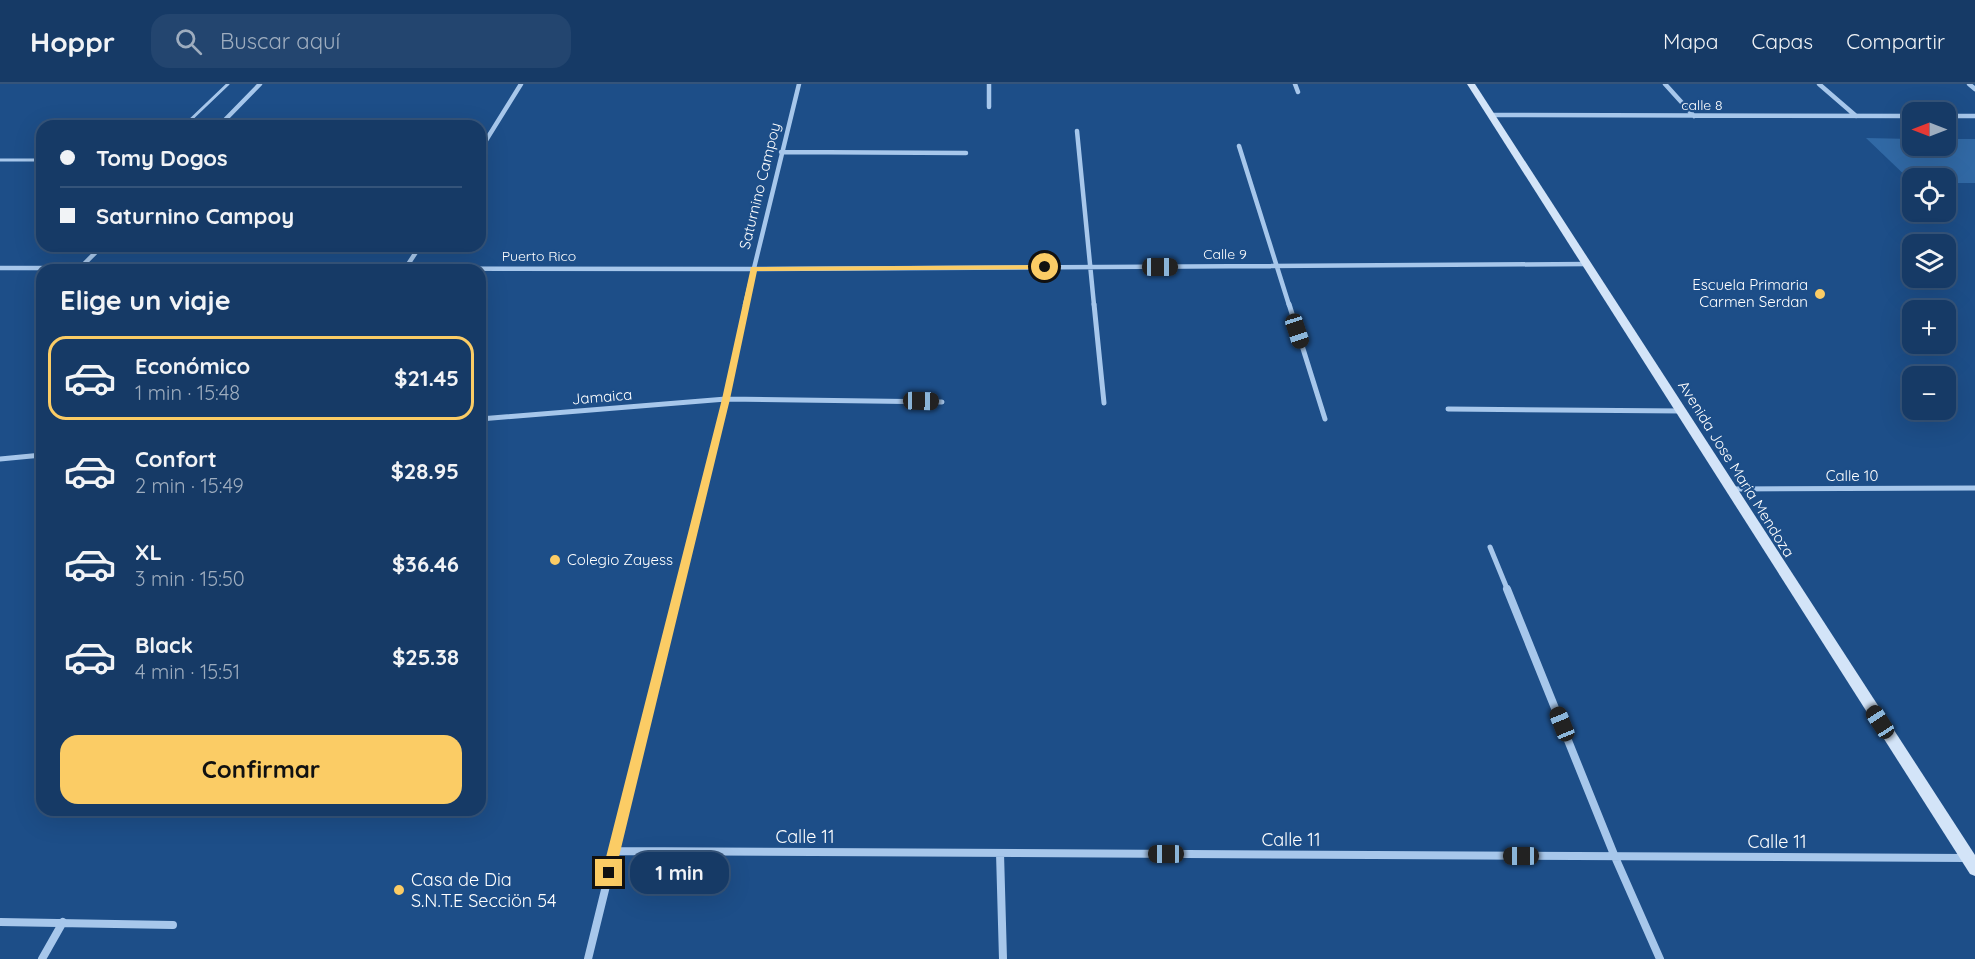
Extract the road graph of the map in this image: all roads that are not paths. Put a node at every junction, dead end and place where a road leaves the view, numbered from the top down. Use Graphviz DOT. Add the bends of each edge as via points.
graph roads {
  1 [pos="228,84"];
  2 [pos="260,84"];
  3 [pos="521,84"];
  4 [pos="799,84"];
  5 [pos="989,84"];
  6 [pos="1295,84"];
  7 [pos="1472,84"];
  8 [pos="1665,84"];
  9 [pos="1819,84"];
  10 [pos="1969,84"];
  11 [pos="1975,89"];
  12 [pos="1298,92"];
  13 [pos="989,107"];
  14 [pos="1492,115"];
  15 [pos="1694,116"];
  16 [pos="1856,116"];
  17 [pos="1902,116"];
  18 [pos="1956,116"];
  19 [pos="1975,116"];
  20 [pos="190,120"];
  21 [pos="225,120"];
  22 [pos="1077,131"];
  23 [pos="486,140"];
  24 [pos="1239,146"];
  25 [pos="781,152"];
  26 [pos="966,153"];
  27 [pos="0,160"];
  28 [pos="36,160"];
  29 [pos="96,252"];
  30 [pos="84,264"];
  31 [pos="1589,264"];
  32 [pos="1276,266"];
  33 [pos="1090,267"];
  34 [pos="0,268"];
  35 [pos="36,268"];
  36 [pos="486,269"];
  37 [pos="753,269"];
  38 [pos="726,399"];
  39 [pos="942,402"];
  40 [pos="1104,403"];
  41 [pos="1448,409"];
  42 [pos="1682,411"];
  43 [pos="486,419"];
  44 [pos="1325,419"];
  45 [pos="36,456"];
  46 [pos="0,459"];
  47 [pos="1975,488"];
  48 [pos="1730,489"];
  49 [pos="1490,547"];
  50 [pos="614,851"];
  51 [pos="1000,853"];
  52 [pos="1616,857"];
  53 [pos="1968,858"];
  54 [pos="1975,869"];
  55 [pos="0,922"];
  56 [pos="63,922"];
  57 [pos="174,925"];
  58 [pos="42,959"];
  59 [pos="588,959"];
  60 [pos="1004,959"];
  61 [pos="1660,959"];
  1 -- 20 [label="lane"];
  2 -- 21 [label="street"];
  3 -- 23 [label="street"];
  4 -- 25 [label="street, Saturnino Campoy"];
  5 -- 13 [label="street"];
  6 -- 12 [label="street"];
  7 -- 14 [label="street, Avenida Jose Maria Mendoza"];
  8 -- 15 [label="street"];
  9 -- 16 [label="street"];
  10 -- 11 [label="street"];
  14 -- 15 [label="street, calle 8"];
  14 -- 31 [label="street, Avenida Jose Maria Mendoza"];
  15 -- 16 [label="street, calle 8"];
  16 -- 17 [label="street, calle 8"];
  18 -- 19 [label="street"];
  22 -- 33 [label="street"];
  24 -- 32 [label="street"];
  25 -- 26 [label="street"];
  25 -- 37 [label="street, Saturnino Campoy"];
  27 -- 28 [label="lane"];
  29 -- 30 [label="street"];
  31 -- 32 [label="street, Calle 9"];
  31 -- 42 [label="street, Avenida Jose Maria Mendoza"];
  32 -- 33 [label="street, Calle 9"];
  32 -- 44 [label="street"];
  33 -- 37 [label="street, Calle 9"];
  33 -- 40 [label="street"];
  34 -- 35 [label="street, Puerto Rico"];
  36 -- 37 [label="street, Puerto Rico"];
  37 -- 38 [label="street, Saturnino Campoy"];
  38 -- 39 [label="street, Jamaica"];
  38 -- 43 [label="street, Jamaica"];
  38 -- 50 [label="street, Saturnino Campoy"];
  41 -- 42 [label="street"];
  42 -- 48 [label="street, Avenida Jose Maria Mendoza"];
  45 -- 46 [label="street"];
  47 -- 48 [label="street, Calle 10"];
  48 -- 53 [label="street, Avenida Jose Maria Mendoza"];
  49 -- 52 [label="street"];
  50 -- 51 [label="street, Calle 11"];
  50 -- 59 [label="street, Saturnino Campoy"];
  51 -- 52 [label="street, Calle 11"];
  51 -- 60 [label="street"];
  52 -- 53 [label="street, Calle 11"];
  52 -- 61 [label="street"];
  53 -- 54 [label="street, Avenida Jose Maria Mendoza"];
  55 -- 56 [label="street"];
  56 -- 57 [label="street"];
  56 -- 58 [label="street"];
}
